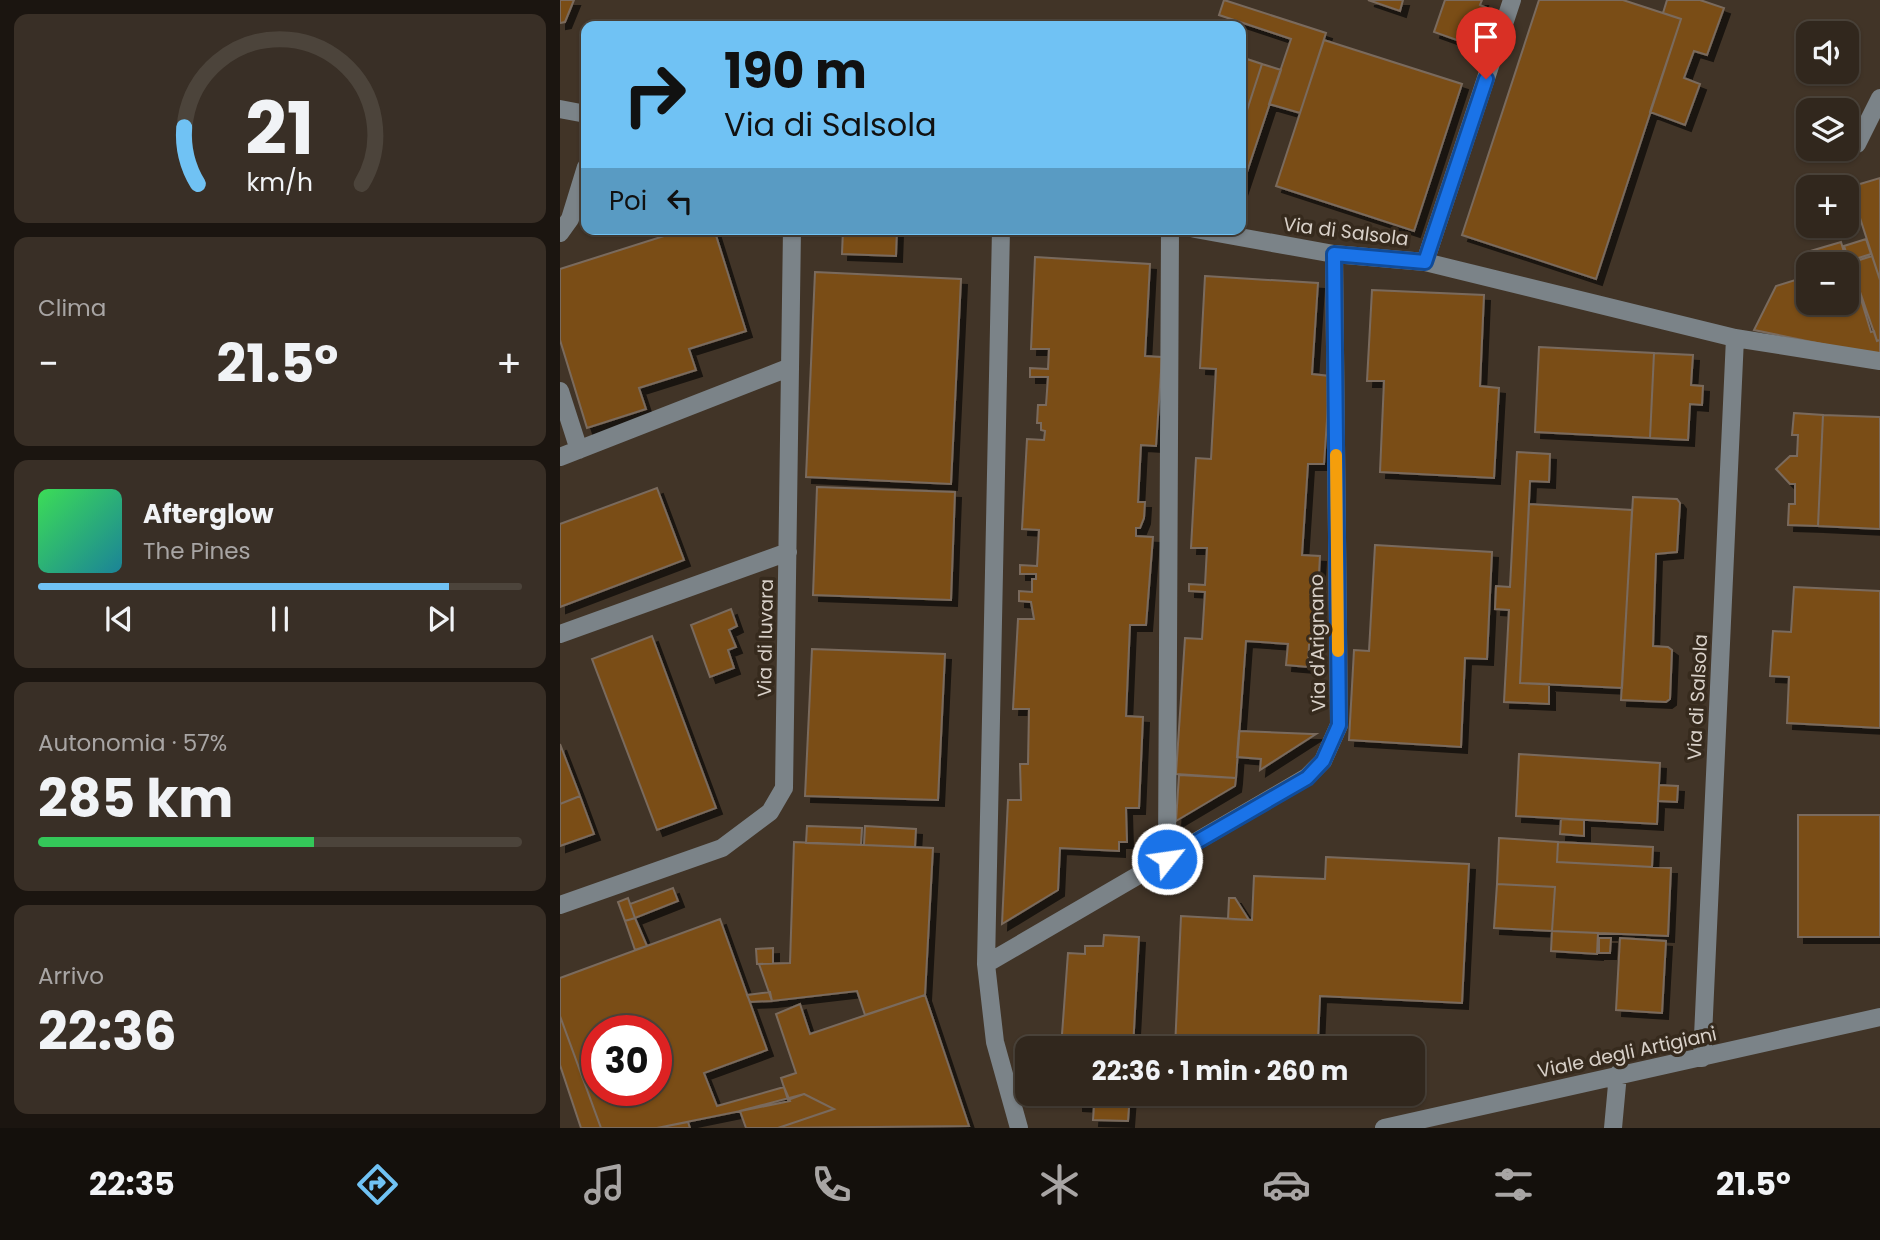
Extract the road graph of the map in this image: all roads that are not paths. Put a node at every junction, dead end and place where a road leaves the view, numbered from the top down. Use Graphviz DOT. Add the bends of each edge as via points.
graph roads {
  1 [pos="1512,0"];
  2 [pos="1880,98"];
  3 [pos="560,109"];
  4 [pos="581,113"];
  5 [pos="1859,140"];
  6 [pos="581,183"];
  7 [pos="560,233"];
  8 [pos="792,235"];
  9 [pos="1001,235"];
  10 [pos="1170,235"];
  11 [pos="1228,235"];
  12 [pos="1334,254"];
  13 [pos="1425,262"];
  14 [pos="1735,338"];
  15 [pos="1880,361"];
  16 [pos="788,368"];
  17 [pos="560,391"];
  18 [pos="579,450"];
  19 [pos="560,457"];
  20 [pos="788,552"];
  21 [pos="560,634"];
  22 [pos="1167,859"];
  23 [pos="560,905"];
  24 [pos="986,964"];
  25 [pos="1880,1017"];
  26 [pos="1702,1058"];
  27 [pos="1618,1074"];
  28 [pos="1019,1128"];
  29 [pos="1384,1128"];
  30 [pos="1613,1128"];
  1 -- 13 [label="street"];
  2 -- 5 [label="street"];
  3 -- 4 [label="street"];
  6 -- 7 [label="street" via="570,219"];
  8 -- 16 [label="street, Via di Iuvara"];
  9 -- 24 [label="street"];
  10 -- 22 [label="street"];
  11 -- 12 [label="street, Via di Salsola"];
  12 -- 13 [label="street, Via di Salsola"];
  12 -- 22 [label="street, Via d'Arignano" via="1339,725 1323,761 1307,778"];
  13 -- 14 [label="street, Via di Salsola"];
  14 -- 15 [label="street, Via di Salsola"];
  14 -- 26 [label="street, Via di Salsola"];
  16 -- 18 [label="street"];
  16 -- 20 [label="street, Via di Iuvara"];
  17 -- 18 [label="street"];
  18 -- 19 [label="street"];
  20 -- 21 [label="street"];
  20 -- 23 [label="street, Via di Iuvara" via="784,788 770,812 722,848"];
  22 -- 24 [label="street, Via d'Arignano"];
  24 -- 28 [label="street" via="995,1042"];
  25 -- 26 [label="street, Viale degli Artigiani"];
  26 -- 27 [label="street, Viale degli Artigiani"];
  27 -- 29 [label="street, Viale degli Artigiani"];
  27 -- 30 [label="street"];
}
